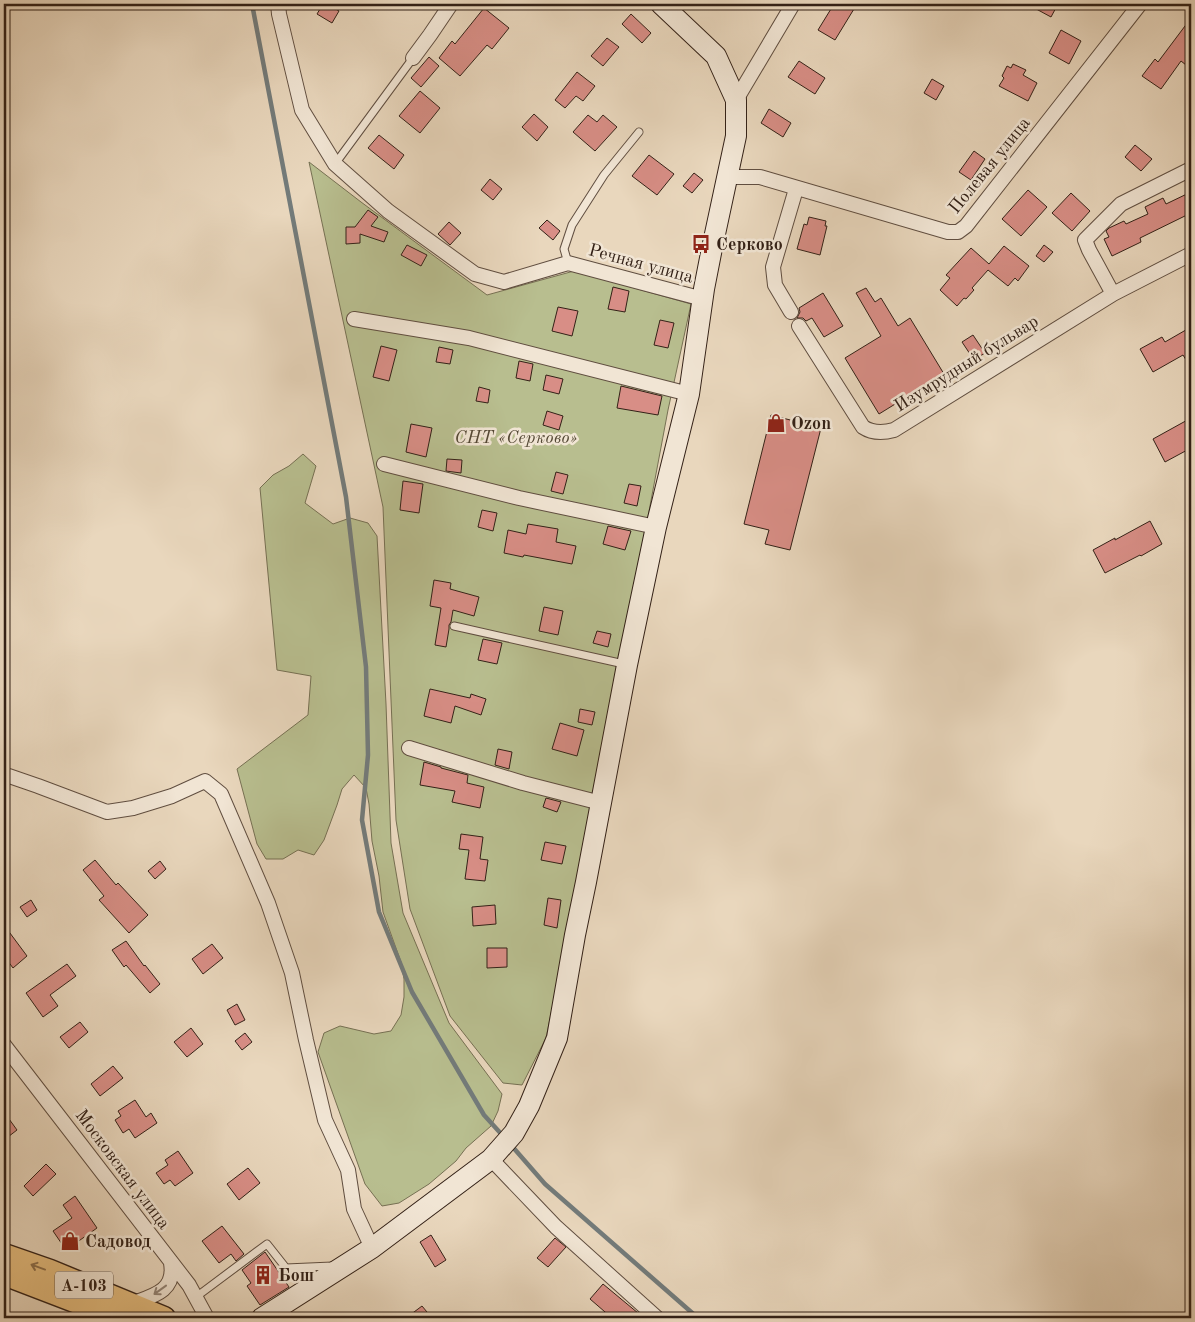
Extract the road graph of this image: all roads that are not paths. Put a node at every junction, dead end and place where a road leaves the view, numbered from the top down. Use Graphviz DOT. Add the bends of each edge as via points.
graph roads {
  1 [pos="278,4"];
  2 [pos="452,4"];
  3 [pos="661,4"];
  4 [pos="793,4"];
  5 [pos="1140,4"];
  6 [pos="413,58"];
  7 [pos="736,100"];
  8 [pos="639,132"];
  9 [pos="335,164"];
  10 [pos="1191,168"];
  11 [pos="728,177"];
  12 [pos="796,189"];
  13 [pos="1191,254"];
  14 [pos="568,263"];
  15 [pos="1113,294"];
  16 [pos="704,299"];
  17 [pos="791,312"];
  18 [pos="354,319"];
  19 [pos="799,326"];
  20 [pos="689,394"];
  21 [pos="384,464"];
  22 [pos="656,527"];
  23 [pos="454,626"];
  24 [pos="627,665"];
  25 [pos="409,748"];
  26 [pos="4,777"];
  27 [pos="601,803"];
  28 [pos="4,1045"];
  29 [pos="503,1146"];
  30 [pos="372,1248"];
  31 [pos="4,1255"];
  32 [pos="171,1262"];
  33 [pos="345,1265"];
  34 [pos="4,1274"];
  35 [pos="316,1284"];
  36 [pos="196,1297"];
  37 [pos="125,1311"];
  38 [pos="164,1318"];
  39 [pos="208,1318"];
  40 [pos="262,1318"];
  41 [pos="278,1318"];
  42 [pos="657,1318"];
  1 -- 9 [label="street" via="302,110"];
  2 -- 6 [label="street"];
  3 -- 7 [label="main road" via="716,56"];
  4 -- 7 [label="street"];
  5 -- 12 [label="street, Полевая улица" via="966,226 958,232 948,232"];
  6 -- 9 [label="lane"];
  7 -- 11 [label="main road" via="736,136"];
  8 -- 14 [label="lane" via="604,175 572,225 564,248"];
  9 -- 14 [label="street" via="388,211 475,274 504,282"];
  10 -- 15 [label="street" via="1121,204 1085,240"];
  11 -- 12 [label="street, Полевая улица" via="760,177"];
  11 -- 16 [label="main road"];
  12 -- 17 [label="street" via="773,267 775,285"];
  13 -- 15 [label="street, Изумрудный бульвар"];
  14 -- 16 [label="street, Речная улица"];
  15 -- 19 [label="street, Изумрудный бульвар" via="886,432 869,431 863,427"];
  16 -- 20 [label="main road"];
  18 -- 20 [label="street" via="469,338"];
  20 -- 22 [label="main road"];
  21 -- 22 [label="street" via="519,498"];
  22 -- 24 [label="main road"];
  23 -- 24 [label="lane"];
  24 -- 27 [label="main road"];
  25 -- 27 [label="street"];
  26 -- 30 [label="street" via="9,776 107,812 172,796 205,781 221,794 268,902 292,973 325,1120 348,1170 354,1208"];
  27 -- 29 [label="main road" via="557,1038 529,1106"];
  28 -- 32 [label="street, Московская улица"];
  29 -- 30 [label="main road"];
  29 -- 42 [label="street" via="556,1226"];
  30 -- 33 [label="main road"];
  37 -- 31 [label="main road, А-103, one-way" via="50,1271"];
  32 -- 36 [label="street, Московская улица"];
  32 -- 37 [label="street, one-way" via="173,1271 164,1290"];
  33 -- 35 [label="main road"];
  33 -- 36 [label="lane" via="286,1268 267,1244"];
  34 -- 37 [label="main road, А-103"];
  35 -- 40 [label="main road"];
  35 -- 41 [label="main road"];
  36 -- 39 [label="street, Московская улица"];
  37 -- 38 [label="main road, А-103"];
}
